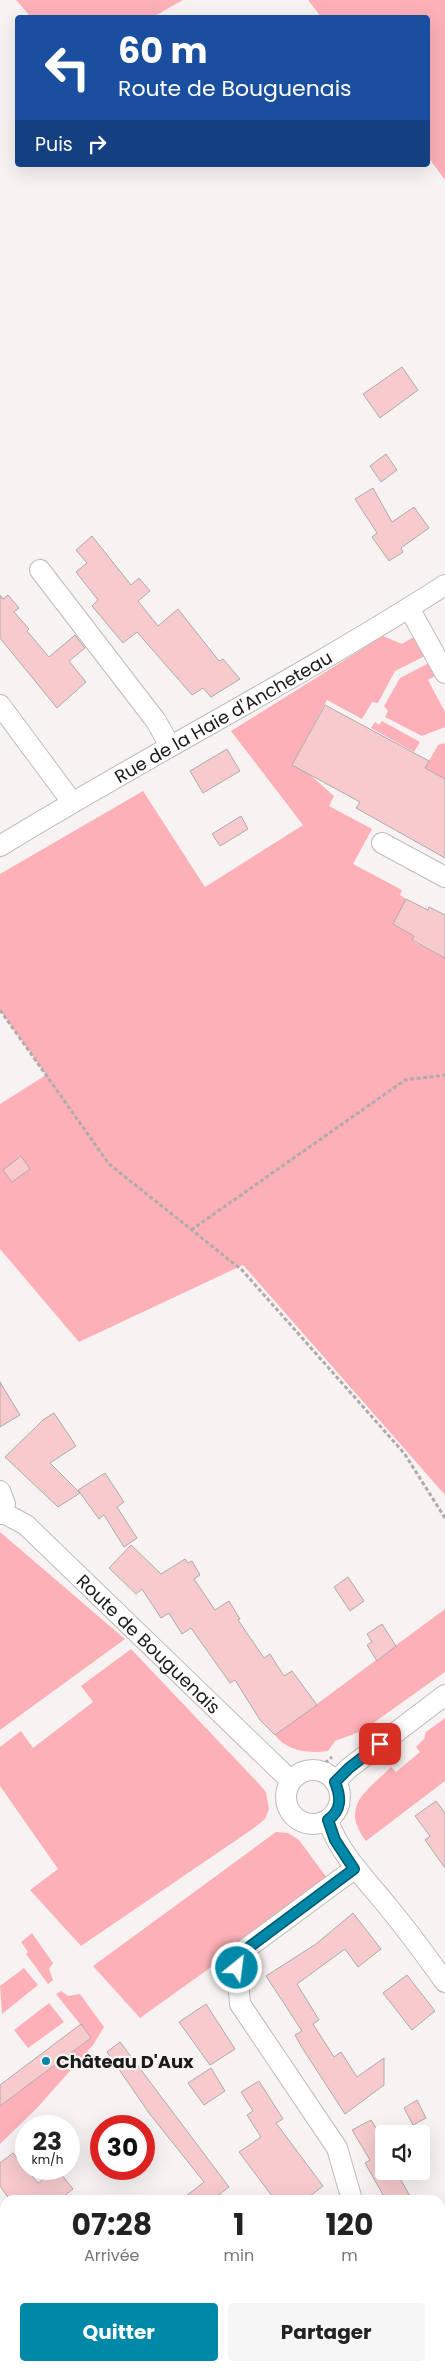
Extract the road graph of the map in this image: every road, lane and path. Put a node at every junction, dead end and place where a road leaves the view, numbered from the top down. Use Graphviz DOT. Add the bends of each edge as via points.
graph roads {
  1 [pos="40,570"];
  2 [pos="445,585"];
  3 [pos="409,608"];
  4 [pos="445,673"];
  5 [pos="0,705"];
  6 [pos="170,746"];
  7 [pos="72,802"];
  8 [pos="382,843"];
  9 [pos="0,846"];
  10 [pos="445,878"];
  11 [pos="0,1010"];
  12 [pos="445,1075"];
  13 [pos="191,1230"];
  14 [pos="0,1491"];
  15 [pos="1,1513"];
  16 [pos="445,1518"];
  17 [pos="445,1696"];
  18 [pos="291,1781"];
  19 [pos="335,1782"];
  20 [pos="328,1820"];
  21 [pos="354,1869"];
  22 [pos="445,1982"];
  23 [pos="351,2195"];
  1 -- 6 [label="street" via="156,721"];
  2 -- 3 [label="street, Rue de la Haie d'Ancheteau"];
  3 -- 4 [label="street"];
  3 -- 6 [label="street, Rue de la Haie d'Ancheteau"];
  5 -- 7 [label="street"];
  6 -- 7 [label="street, Rue de la Haie d'Ancheteau"];
  7 -- 9 [label="street, Rue de la Haie d'Ancheteau"];
  8 -- 10 [label="street"];
  11 -- 13 [label="path" via="109,1164"];
  12 -- 13 [label="path" via="405,1080"];
  13 -- 16 [label="path" via="242,1270 404,1453"];
  14 -- 15 [label="street, Route de Bouguenais" via="5,1504"];
  15 -- 18 [label="street, Route de Bouguenais" via="26,1525"];
  17 -- 19 [label="street"];
  18 -- 19 [label="street" via="302,1772 311,1770 328,1774"];
  18 -- 20 [label="street" via="286,1792 291,1814 310,1825"];
  19 -- 20 [label="street" via="340,1799 338,1809"];
  20 -- 21 [label="street" via="335,1840"];
  21 -- 22 [label="street" via="389,1907"];
  21 -- 23 [label="street" via="248,1948 240,1957 237,1968 240,2004 337,2148"];
}
